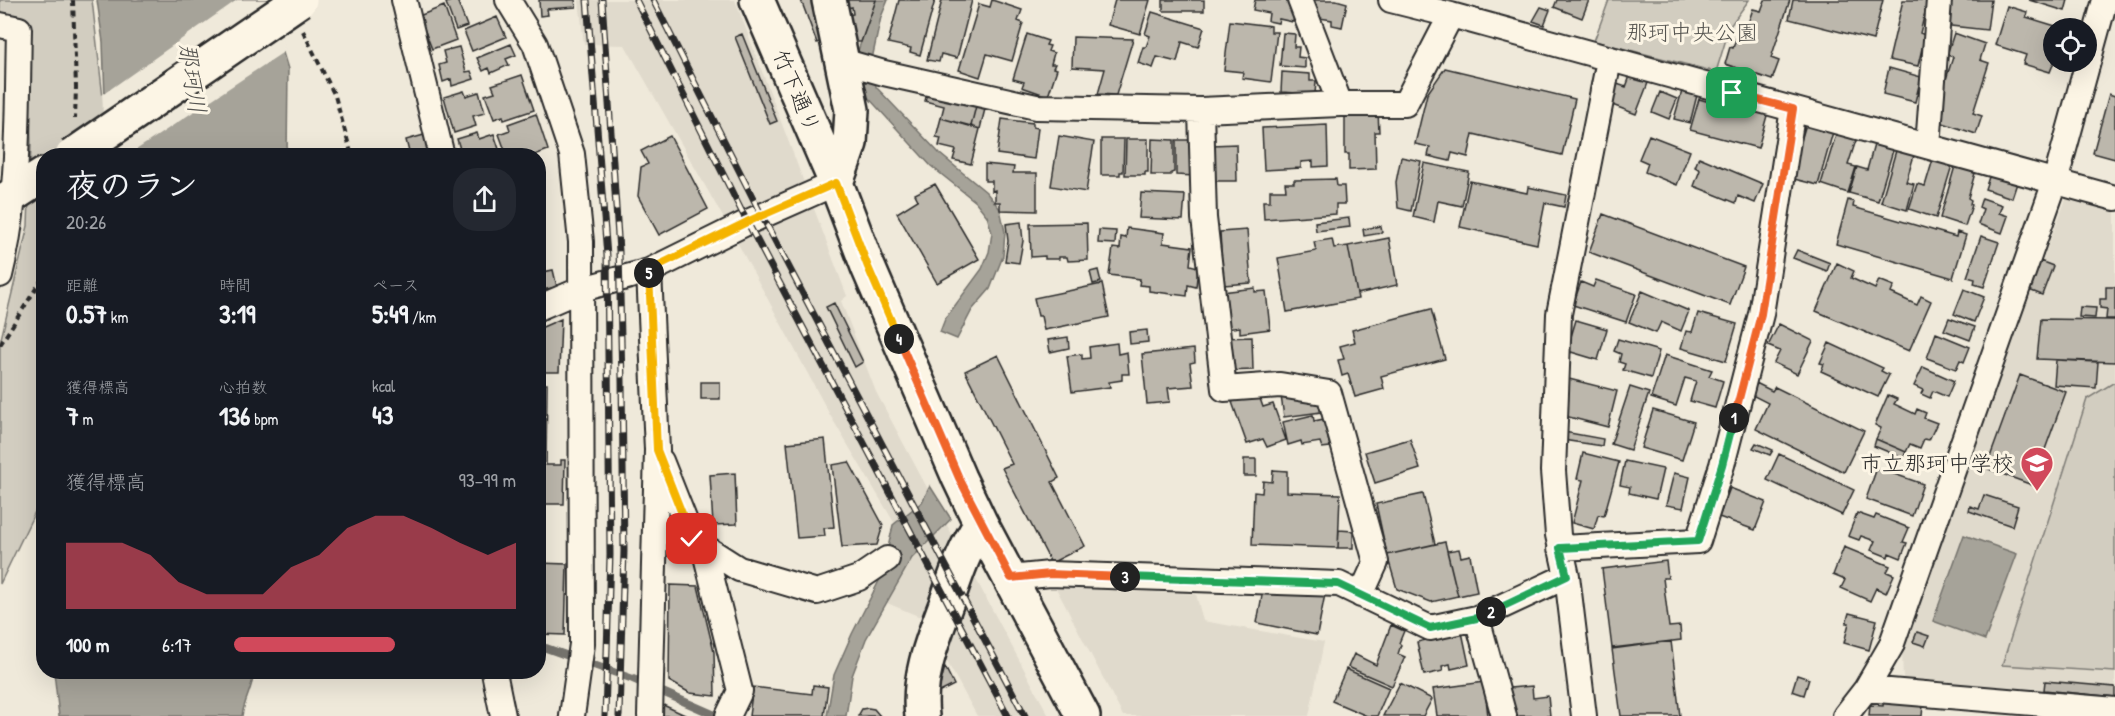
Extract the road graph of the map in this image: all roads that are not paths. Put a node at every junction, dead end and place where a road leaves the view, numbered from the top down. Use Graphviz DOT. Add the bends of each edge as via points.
graph roads {
  1 [pos="404,0"];
  2 [pos="508,0"];
  3 [pos="757,0"];
  4 [pos="829,0"];
  5 [pos="1300,0"];
  6 [pos="1391,0"];
  7 [pos="1939,0"];
  8 [pos="2105,0"];
  9 [pos="300,13"];
  10 [pos="1451,15"];
  11 [pos="0,25"];
  12 [pos="1609,60"];
  13 [pos="850,63"];
  14 [pos="1340,104"];
  15 [pos="1793,109"];
  16 [pos="1201,110"];
  17 [pos="1928,146"];
  18 [pos="85,148"];
  19 [pos="440,148"];
  20 [pos="2055,182"];
  21 [pos="836,183"];
  22 [pos="22,189"];
  23 [pos="2115,198"];
  24 [pos="649,270"];
  25 [pos="0,275"];
  26 [pos="582,289"];
  27 [pos="546,305"];
  28 [pos="657,450"];
  29 [pos="981,524"];
  30 [pos="704,548"];
  31 [pos="1560,548"];
  32 [pos="887,559"];
  33 [pos="1567,576"];
  34 [pos="1011,578"];
  35 [pos="1361,595"];
  36 [pos="1477,618"];
  37 [pos="495,679"];
  38 [pos="1866,689"];
  39 [pos="2115,710"];
  40 [pos="503,716"];
  41 [pos="572,716"];
  42 [pos="650,716"];
  43 [pos="728,716"];
  44 [pos="922,716"];
  45 [pos="1083,716"];
  46 [pos="1504,716"];
  47 [pos="1584,716"];
  48 [pos="1845,716"];
  1 -- 19 [label="street"];
  2 -- 26 [label="street" via="535,44 572,154"];
  3 -- 21 [label="main road, 竹下通り"];
  4 -- 13 [label="main road"];
  5 -- 14 [label="street"];
  6 -- 10 [label="street"];
  7 -- 17 [label="street"];
  8 -- 20 [label="street"];
  9 -- 18 [label="main road, bridge"];
  10 -- 12 [label="street"];
  10 -- 14 [label="street" via="1405,104"];
  11 -- 22 [label="street" via="19,29"];
  12 -- 15 [label="street"];
  12 -- 31 [label="street" via="1559,314 1553,471"];
  13 -- 16 [label="street" via="1036,107"];
  13 -- 21 [label="main road" via="850,143"];
  14 -- 16 [label="street"];
  15 -- 17 [label="street"];
  15 -- 31 [label="street" via="1761,314 1698,541"];
  16 -- 35 [label="street" via="1204,218 1224,389 1280,385 1329,393 1376,562"];
  17 -- 20 [label="street"];
  20 -- 23 [label="street"];
  20 -- 38 [label="street" via="1891,646"];
  21 -- 24 [label="street"];
  21 -- 29 [label="main road, 竹下通り" via="872,278"];
  22 -- 25 [label="street"];
  24 -- 26 [label="street"];
  24 -- 28 [label="street"];
  26 -- 27 [label="street"];
  26 -- 41 [label="street" via="582,644"];
  28 -- 30 [label="street" via="692,539"];
  28 -- 42 [label="street"];
  29 -- 34 [label="main road, 竹下通り"];
  29 -- 44 [label="main road" via="968,544 923,672"];
  30 -- 32 [label="street" via="739,569 817,592 860,578"];
  30 -- 43 [label="street" via="740,691"];
  31 -- 33 [label="street"];
  33 -- 36 [label="street"];
  33 -- 47 [label="street"];
  34 -- 35 [label="street" via="1050,574 1338,584"];
  34 -- 45 [label="main road, 竹下通り"];
  35 -- 36 [label="street" via="1430,628"];
  36 -- 46 [label="street"];
  37 -- 40 [label="street"];
  38 -- 39 [label="street"];
  38 -- 48 [label="street"];
}
